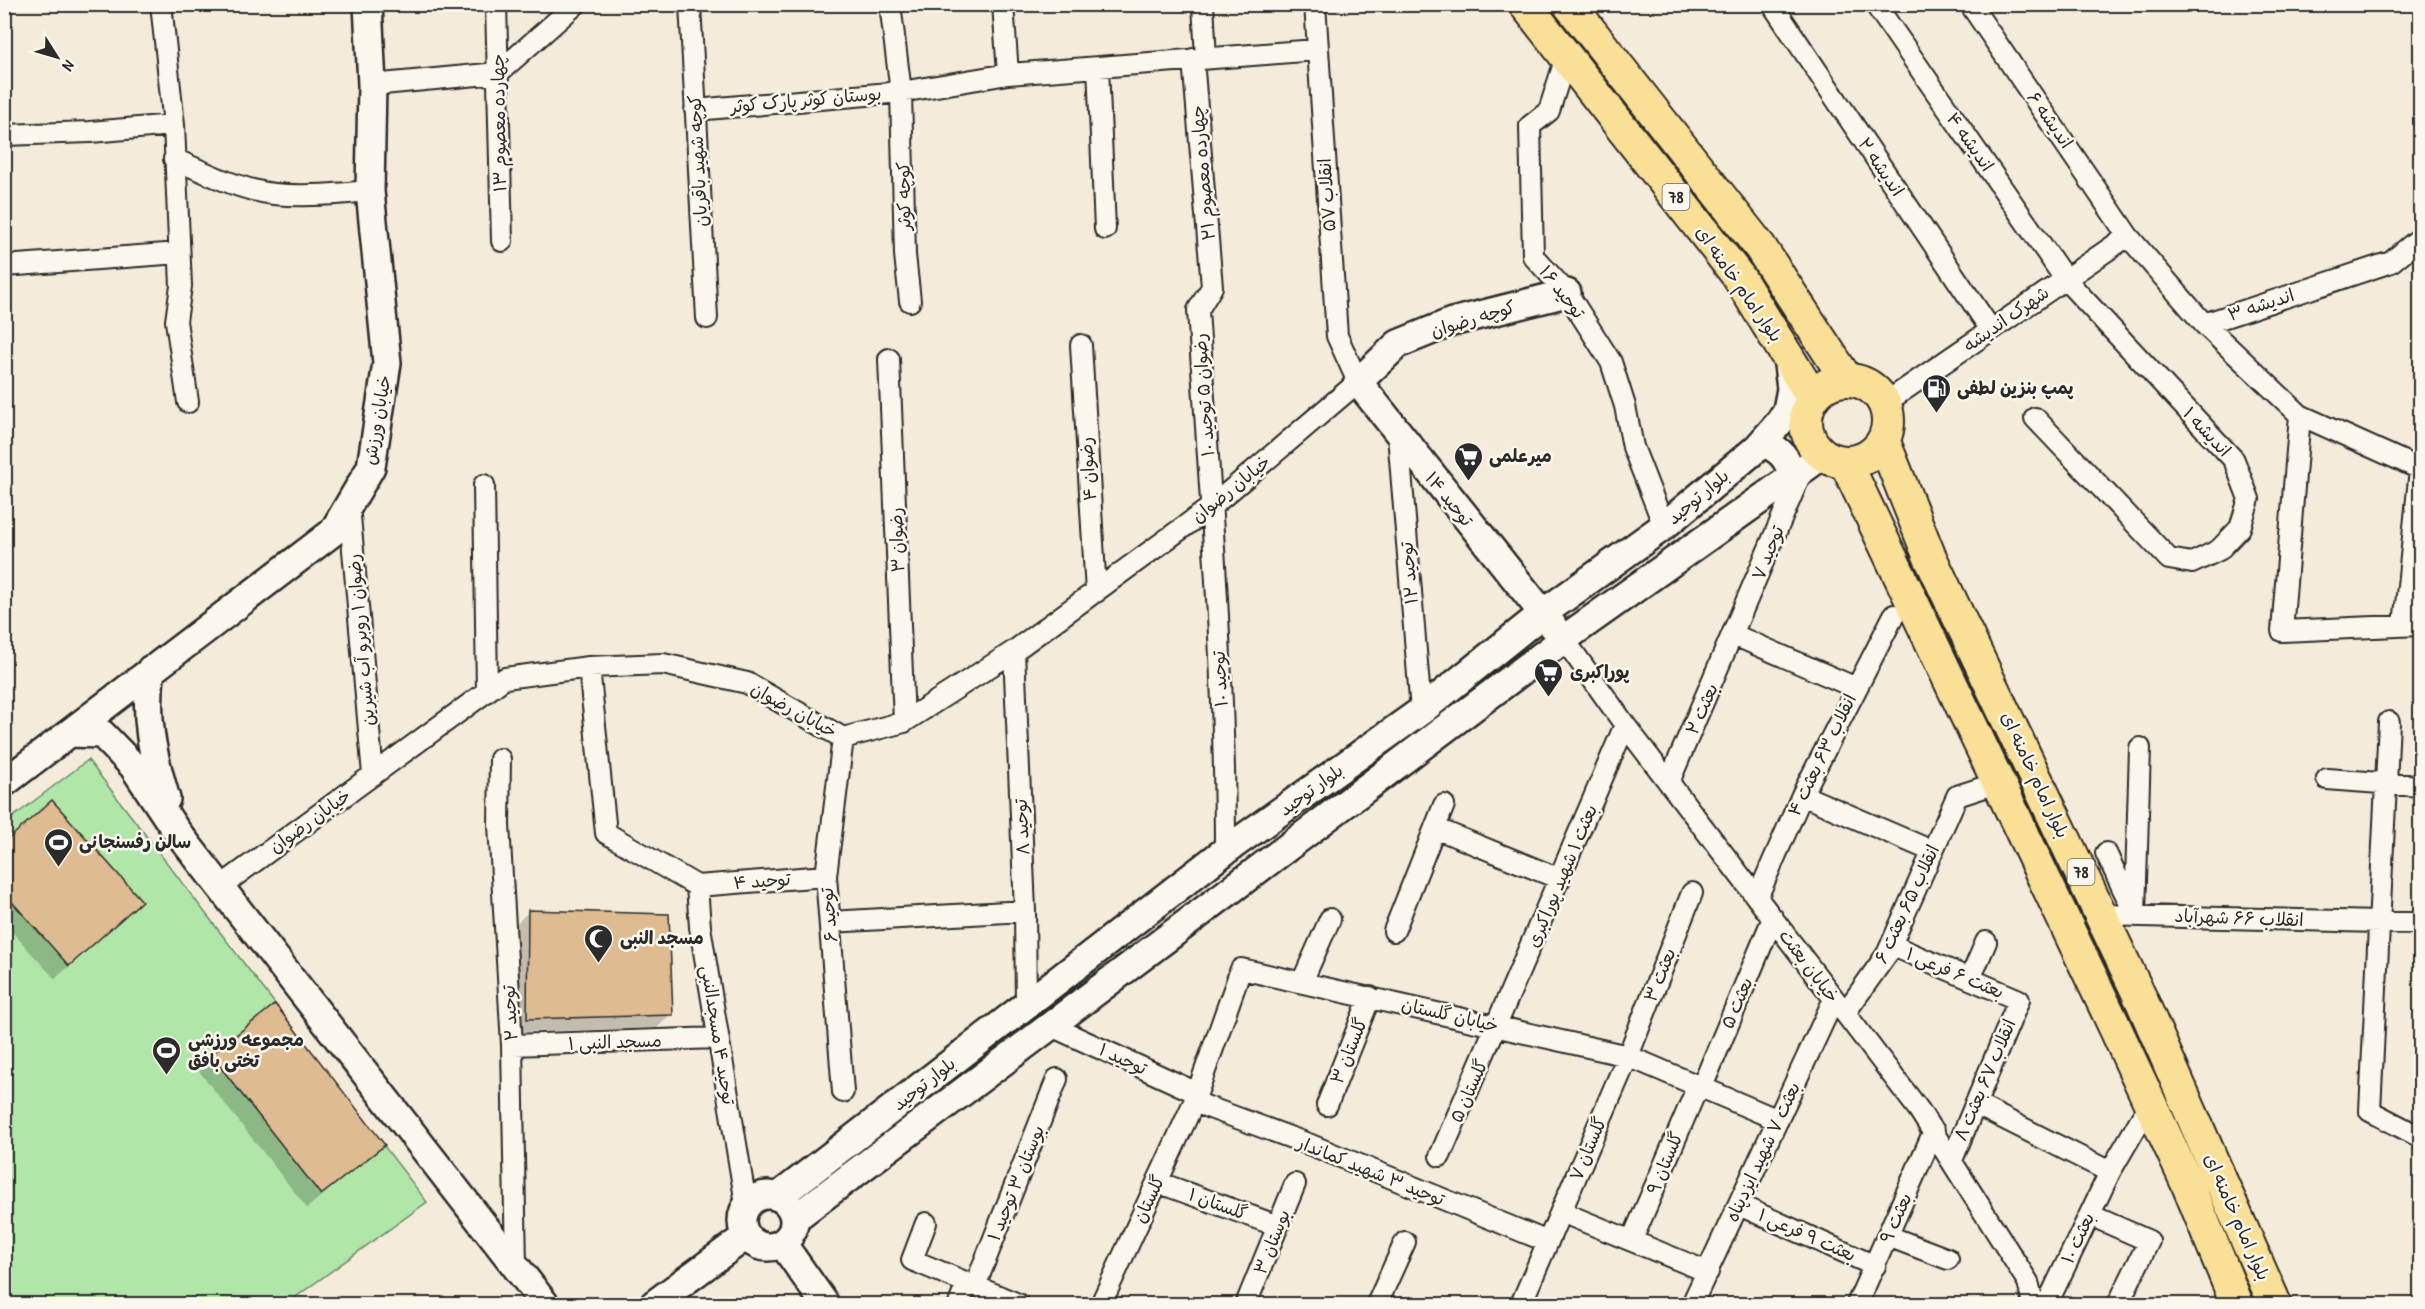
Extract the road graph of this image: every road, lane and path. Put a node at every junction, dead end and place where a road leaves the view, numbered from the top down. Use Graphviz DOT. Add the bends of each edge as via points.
graph roads {
  1 [pos="161,4"];
  2 [pos="368,4"];
  3 [pos="496,4"];
  4 [pos="576,4"];
  5 [pos="690,4"];
  6 [pos="890,4"];
  7 [pos="1003,4"];
  8 [pos="1203,4"];
  9 [pos="1315,4"];
  10 [pos="1525,4"];
  11 [pos="1569,4"];
  12 [pos="1772,4"];
  13 [pos="1875,4"];
  14 [pos="1970,4"];
  15 [pos="1316,50"];
  16 [pos="1566,57"];
  17 [pos="1610,57"];
  18 [pos="1200,59"];
  19 [pos="1098,67"];
  20 [pos="498,73"];
  21 [pos="1008,74"];
  22 [pos="1586,83"];
  23 [pos="372,86"];
  24 [pos="901,92"];
  25 [pos="695,110"];
  26 [pos="174,125"];
  27 [pos="4,135"];
  28 [pos="174,159"];
  29 [pos="1699,171"];
  30 [pos="370,191"];
  31 [pos="1674,195"];
  32 [pos="1105,229"];
  33 [pos="2128,236"];
  34 [pos="2421,238"];
  35 [pos="502,241"];
  36 [pos="179,252"];
  37 [pos="4,266"];
  38 [pos="2065,279"];
  39 [pos="1212,287"];
  40 [pos="1567,293"];
  41 [pos="910,301"];
  42 [pos="707,318"];
  43 [pos="2204,324"];
  44 [pos="1991,330"];
  45 [pos="1081,345"];
  46 [pos="1787,352"];
  47 [pos="889,359"];
  48 [pos="1847,380"];
  49 [pos="1358,382"];
  50 [pos="1813,398"];
  51 [pos="188,402"];
  52 [pos="1885,403"];
  53 [pos="2300,415"];
  54 [pos="2035,418"];
  55 [pos="1398,435"];
  56 [pos="1763,442"];
  57 [pos="1884,442"];
  58 [pos="1816,467"];
  59 [pos="2420,469"];
  60 [pos="484,484"];
  61 [pos="349,505"];
  62 [pos="1211,507"];
  63 [pos="1664,526"];
  64 [pos="1096,592"];
  65 [pos="1542,614"];
  66 [pos="1894,615"];
  67 [pos="2412,625"];
  68 [pos="1734,635"];
  69 [pos="1564,639"];
  70 [pos="1014,651"];
  71 [pos="589,667"];
  72 [pos="151,669"];
  73 [pos="1854,687"];
  74 [pos="487,691"];
  75 [pos="1421,711"];
  76 [pos="904,722"];
  77 [pos="2389,722"];
  78 [pos="1625,725"];
  79 [pos="70,733"];
  80 [pos="843,738"];
  81 [pos="2140,748"];
  82 [pos="500,759"];
  83 [pos="373,775"];
  84 [pos="5,776"];
  85 [pos="2327,779"];
  86 [pos="1669,782"];
  87 [pos="1997,783"];
  88 [pos="2385,783"];
  89 [pos="2421,786"];
  90 [pos="1802,795"];
  91 [pos="1444,805"];
  92 [pos="1435,828"];
  93 [pos="175,829"];
  94 [pos="1225,851"];
  95 [pos="1932,851"];
  96 [pos="2106,853"];
  97 [pos="826,876"];
  98 [pos="1560,879"];
  99 [pos="698,886"];
  100 [pos="220,887"];
  101 [pos="1692,893"];
  102 [pos="1757,898"];
  103 [pos="1026,912"];
  104 [pos="2101,915"];
  105 [pos="2135,915"];
  106 [pos="1773,918"];
  107 [pos="1330,919"];
  108 [pos="830,922"];
  109 [pos="2378,922"];
  110 [pos="2421,923"];
  111 [pos="1394,931"];
  112 [pos="1986,942"];
  113 [pos="1889,949"];
  114 [pos="1970,979"];
  115 [pos="1302,982"];
  116 [pos="1371,997"];
  117 [pos="2019,1000"];
  118 [pos="1026,1003"];
  119 [pos="1840,1006"];
  120 [pos="1049,1025"];
  121 [pos="1498,1026"];
  122 [pos="718,1038"];
  123 [pos="512,1045"];
  124 [pos="1628,1056"];
  125 [pos="1058,1079"];
  126 [pos="1700,1086"];
  127 [pos="843,1092"];
  128 [pos="1196,1098"];
  129 [pos="2150,1103"];
  130 [pos="1975,1104"];
  131 [pos="1327,1105"];
  132 [pos="1778,1119"];
  133 [pos="1934,1131"];
  134 [pos="2421,1137"];
  135 [pos="1440,1156"];
  136 [pos="1952,1160"];
  137 [pos="820,1165"];
  138 [pos="2110,1172"];
  139 [pos="1157,1182"];
  140 [pos="1295,1184"];
  141 [pos="833,1189"];
  142 [pos="779,1196"];
  143 [pos="746,1203"];
  144 [pos="1739,1205"];
  145 [pos="1561,1212"];
  146 [pos="2090,1215"];
  147 [pos="794,1219"];
  148 [pos="926,1223"];
  149 [pos="1278,1226"];
  150 [pos="746,1236"];
  151 [pos="1888,1236"];
  152 [pos="1632,1240"];
  153 [pos="1405,1242"];
  154 [pos="1548,1242"];
  155 [pos="782,1243"];
  156 [pos="1948,1259"];
  157 [pos="1875,1266"];
  158 [pos="516,1268"];
  159 [pos="1707,1272"];
  160 [pos="971,1285"];
  161 [pos="2277,1302"];
  162 [pos="1252,1303"];
  163 [pos="544,1305"];
  164 [pos="654,1305"];
  165 [pos="825,1305"];
  166 [pos="959,1305"];
  167 [pos="1018,1305"];
  168 [pos="1101,1305"];
  169 [pos="1377,1305"];
  170 [pos="1521,1305"];
  171 [pos="1692,1305"];
  172 [pos="1857,1305"];
  173 [pos="2034,1305"];
  174 [pos="2047,1305"];
  175 [pos="2118,1305"];
  176 [pos="2237,1305"];
  1 -- 26 [label="street"];
  2 -- 23 [label="street, خیابان ورزش"];
  3 -- 20 [label="street, چهارده معصوم ۱۳"];
  4 -- 20 [label="street"];
  5 -- 25 [label="street, کوچه شهید باقریان"];
  6 -- 24 [label="street, بوستان کوثر پارک کوثر"];
  7 -- 21 [label="street"];
  8 -- 18 [label="street, چهارده معصوم ۲۱"];
  9 -- 15 [label="street, انقلاب ۵۷"];
  10 -- 16 [label="main road, بلوار امام خامنه ای / 78"];
  11 -- 17 [label="main road, بلوار امام خامنه ای / 78"];
  12 -- 44 [label="street, اندیشه ۲"];
  13 -- 38 [label="street, اندیشه ۴"];
  14 -- 33 [label="street, اندیشه ۶"];
  15 -- 18 [label="street"];
  15 -- 49 [label="street, انقلاب ۵۷" via="1337,336"];
  16 -- 22 [label="main road, بلوار امام خامنه ای / 78"];
  16 -- 40 [label="street, توحید ۱۶" via="1549,111 1530,126 1533,256"];
  17 -- 22 [label="main road" via="1611,81 1603,88"];
  17 -- 29 [label="main road, بلوار امام خامنه ای / 78"];
  18 -- 19 [label="street"];
  18 -- 39 [label="street, چهارده معصوم ۲۱"];
  19 -- 21 [label="street"];
  19 -- 32 [label="street"];
  20 -- 23 [label="street"];
  20 -- 35 [label="street, چهارده معصوم ۱۳"];
  21 -- 24 [label="street"];
  22 -- 31 [label="main road, بلوار امام خامنه ای / 78"];
  23 -- 30 [label="street, خیابان ورزش"];
  24 -- 25 [label="street, بوستان کوثر پارک کوثر"];
  24 -- 41 [label="street, کوچه کوثر" via="905,255"];
  25 -- 42 [label="street, کوچه شهید باقریان"];
  26 -- 27 [label="street"];
  26 -- 28 [label="street"];
  28 -- 30 [label="street" via="272,194"];
  28 -- 36 [label="street"];
  29 -- 31 [label="main road" via="1678,167 1668,174"];
  29 -- 48 [label="main road, بلوار امام خامنه ای / 78" via="1760,247"];
  30 -- 61 [label="street, خیابان ورزش" via="387,363 371,467"];
  31 -- 46 [label="main road, بلوار امام خامنه ای / 78" via="1738,276"];
  33 -- 38 [label="street, شهرک اندیشه"];
  33 -- 43 [label="street, اندیشه ۳"];
  34 -- 43 [label="street, اندیشه ۳" via="2391,262"];
  36 -- 37 [label="street"];
  36 -- 51 [label="street" via="181,286 176,321"];
  38 -- 44 [label="street, شهرک اندیشه"];
  38 -- 54 [label="street, اندیشه ۱" via="2234,460 2249,499 2240,528 2218,550 2192,563 2169,559"];
  39 -- 62 [label="street, رضوان ۵ توحید ۱۰" via="1198,310"];
  40 -- 49 [label="street, کوچه رضوان" via="1452,322 1398,344"];
  40 -- 63 [label="street, توحید ۱۶" via="1611,363 1633,447"];
  43 -- 53 [label="street"];
  44 -- 52 [label="street, شهرک اندیشه"];
  45 -- 64 [label="street, رضوان ۴"];
  46 -- 50 [label="main road, بلوار امام خامنه ای / 78"];
  46 -- 56 [label="street, بلوار توحید" via="1791,389 1787,410"];
  47 -- 76 [label="street, رضوان ۳"];
  48 -- 50 [label="main road" via="1828,385"];
  48 -- 52 [label="main road" via="1865,383"];
  49 -- 55 [label="street, توحید ۱۴"];
  49 -- 62 [label="street, خیابان رضوان"];
  50 -- 58 [label="main road, 78" via="1806,419"];
  52 -- 57 [label="main road, 78" via="1889,427"];
  53 -- 59 [label="street"];
  53 -- 67 [label="street" via="2282,631"];
  55 -- 65 [label="street, توحید ۱۴"];
  55 -- 75 [label="street, توحید ۱۲"];
  56 -- 58 [label="street" via="1783,453 1791,466"];
  56 -- 63 [label="street, بلوار توحید"];
  57 -- 58 [label="main road" via="1868,458"];
  57 -- 104 [label="main road, بلوار امام خامنه ای / 78" via="1929,555"];
  58 -- 68 [label="street, توحید ۷"];
  58 -- 69 [label="street, بلوار توحید"];
  58 -- 87 [label="main road, بلوار امام خامنه ای / 78"];
  59 -- 67 [label="street"];
  60 -- 74 [label="street"];
  61 -- 72 [label="street, خیابان ورزش" via="333,532"];
  61 -- 83 [label="street, رضوان ۱ روبرو آب شیرین"];
  62 -- 64 [label="street, خیابان رضوان"];
  62 -- 94 [label="street, توحید ۱۰"];
  63 -- 65 [label="street, بلوار توحید"];
  64 -- 70 [label="street, خیابان رضوان"];
  65 -- 69 [label="street, توحید ۱۴"];
  65 -- 75 [label="street, بلوار توحید"];
  66 -- 73 [label="street, انقلاب ۶۳ بعثت ۴"];
  68 -- 73 [label="street"];
  68 -- 86 [label="street, بعثت ۲"];
  69 -- 78 [label="street, خیابان بعثت"];
  69 -- 120 [label="street, بلوار توحید"];
  70 -- 76 [label="street, خیابان رضوان"];
  70 -- 103 [label="street, توحید ۸"];
  71 -- 74 [label="street, خیابان رضوان" via="505,678"];
  71 -- 80 [label="street, خیابان رضوان" via="663,664 747,683"];
  71 -- 99 [label="street" via="606,833"];
  72 -- 79 [label="street, خیابان ورزش"];
  72 -- 93 [label="street" via="146,700 152,753"];
  73 -- 90 [label="street, انقلاب ۶۳ بعثت ۴"];
  74 -- 83 [label="street, خیابان رضوان"];
  75 -- 94 [label="street, بلوار توحید"];
  76 -- 80 [label="street, خیابان رضوان"];
  77 -- 88 [label="street"];
  78 -- 86 [label="street, خیابان بعثت"];
  78 -- 98 [label="street, بعثت ۱ شهید پوراکبری"];
  79 -- 84 [label="street, خیابان ورزش"];
  79 -- 93 [label="street" via="102,734 133,766"];
  80 -- 97 [label="street, توحید ۶"];
  81 -- 105 [label="street"];
  82 -- 123 [label="street, توحید ۲" via="499,825"];
  83 -- 100 [label="street, خیابان رضوان"];
  85 -- 88 [label="street"];
  86 -- 102 [label="street, خیابان بعثت"];
  87 -- 95 [label="street, انقلاب ۶۵ بعثت ۶" via="1957,796"];
  87 -- 129 [label="main road, بلوار امام خامنه ای / 78"];
  88 -- 89 [label="street"];
  88 -- 109 [label="street"];
  90 -- 95 [label="street"];
  90 -- 102 [label="street, انقلاب ۶۳ بعثت ۴"];
  91 -- 92 [label="street"];
  92 -- 98 [label="street"];
  92 -- 111 [label="street"];
  93 -- 100 [label="street"];
  94 -- 118 [label="street, بلوار توحید"];
  95 -- 113 [label="street, انقلاب ۶۵ بعثت ۶"];
  96 -- 105 [label="street"];
  97 -- 99 [label="street, توحید ۴"];
  97 -- 108 [label="street, توحید ۶"];
  98 -- 121 [label="street, بعثت ۱ شهید پوراکبری"];
  99 -- 122 [label="street, توحید ۴ مسجدالنبی" via="700,927"];
  100 -- 158 [label="street"];
  101 -- 124 [label="street, بعثت ۳"];
  102 -- 106 [label="street, خیابان بعثت"];
  103 -- 108 [label="street"];
  103 -- 118 [label="street, توحید ۸"];
  104 -- 105 [label="street, انقلاب ۶۶ شهرآباد"];
  104 -- 161 [label="main road, بلوار امام خامنه ای / 78"];
  105 -- 109 [label="street, انقلاب ۶۶ شهرآباد"];
  106 -- 119 [label="street, خیابان بعثت"];
  106 -- 126 [label="street, بعثت ۵"];
  107 -- 115 [label="street"];
  108 -- 127 [label="street, توحید ۶"];
  109 -- 110 [label="street, انقلاب ۶۶ شهرآباد"];
  109 -- 134 [label="street" via="2370,1111"];
  112 -- 114 [label="street"];
  113 -- 114 [label="street, بعثت ۶ فرعی ۱"];
  113 -- 119 [label="street, انقلاب ۶۵ بعثت ۶"];
  114 -- 117 [label="street, بعثت ۶ فرعی ۱"];
  115 -- 116 [label="street, خیابان گلستان"];
  115 -- 128 [label="street, خیابان گلستان" via="1241,969"];
  116 -- 121 [label="street, خیابان گلستان"];
  116 -- 131 [label="street, گلستان ۳"];
  117 -- 130 [label="street, انقلاب ۶۷ بعثت ۸"];
  118 -- 137 [label="street, بلوار توحید"];
  119 -- 132 [label="street, بعثت ۷ شهید ایزدپناه"];
  119 -- 133 [label="street, خیابان بعثت"];
  120 -- 128 [label="street, توحید ۱"];
  120 -- 141 [label="street, بلوار توحید"];
  121 -- 124 [label="street, خیابان گلستان"];
  121 -- 135 [label="street, گلستان ۵"];
  122 -- 123 [label="street, مسجد النبی ۱"];
  122 -- 143 [label="street, توحید ۴ مسجدالنبی"];
  123 -- 158 [label="street, توحید ۲"];
  124 -- 126 [label="street, خیابان گلستان"];
  124 -- 145 [label="street, گلستان ۷"];
  125 -- 160 [label="street, بوستان ۳ توحید ۱"];
  126 -- 132 [label="street, خیابان گلستان"];
  126 -- 152 [label="street, گلستان ۹"];
  128 -- 139 [label="street, گلستان"];
  128 -- 154 [label="street, توحید ۳ شهید کماندار"];
  129 -- 138 [label="street, بعثت ۱۰"];
  129 -- 176 [label="main road, بلوار امام خامنه ای / 78"];
  130 -- 136 [label="street, انقلاب ۶۷ بعثت ۸"];
  130 -- 138 [label="street"];
  132 -- 144 [label="street, بعثت ۷ شهید ایزدپناه"];
  133 -- 136 [label="street, خیابان بعثت"];
  133 -- 151 [label="street, بعثت ۹"];
  136 -- 173 [label="street, خیابان بعثت" via="2028,1282"];
  137 -- 141 [label="street" via="820,1176"];
  137 -- 142 [label="street, بلوار توحید"];
  138 -- 146 [label="street, بعثت ۱۰"];
  139 -- 149 [label="street, گلستان ۱"];
  139 -- 168 [label="street, گلستان"];
  140 -- 149 [label="street, بوستان ۳"];
  141 -- 147 [label="street, بلوار توحید"];
  142 -- 143 [label="street" via="762,1194"];
  142 -- 147 [label="street" via="790,1206"];
  143 -- 150 [label="street" via="740,1220"];
  144 -- 157 [label="street, بعثت ۹ فرعی ۱"];
  144 -- 159 [label="street, بعثت ۷ شهید ایزدپناه"];
  145 -- 152 [label="street"];
  145 -- 154 [label="street, گلستان ۷"];
  146 -- 174 [label="street, بعثت ۱۰"];
  146 -- 175 [label="street" via="2149,1241"];
  147 -- 155 [label="street" via="791,1232"];
  148 -- 160 [label="street" via="912,1260"];
  149 -- 162 [label="street, بوستان ۳"];
  150 -- 155 [label="street" via="756,1245 770,1247"];
  150 -- 164 [label="street"];
  151 -- 156 [label="street"];
  151 -- 157 [label="street, بعثت ۹"];
  152 -- 159 [label="street"];
  153 -- 169 [label="street"];
  154 -- 170 [label="street, گلستان ۷"];
  155 -- 165 [label="street"];
  157 -- 172 [label="street, بعثت ۹"];
  158 -- 163 [label="street"];
  159 -- 171 [label="street, بعثت ۷ شهید ایزدپناه"];
  160 -- 166 [label="street, بوستان ۳ توحید ۱"];
  160 -- 167 [label="street"];
}
